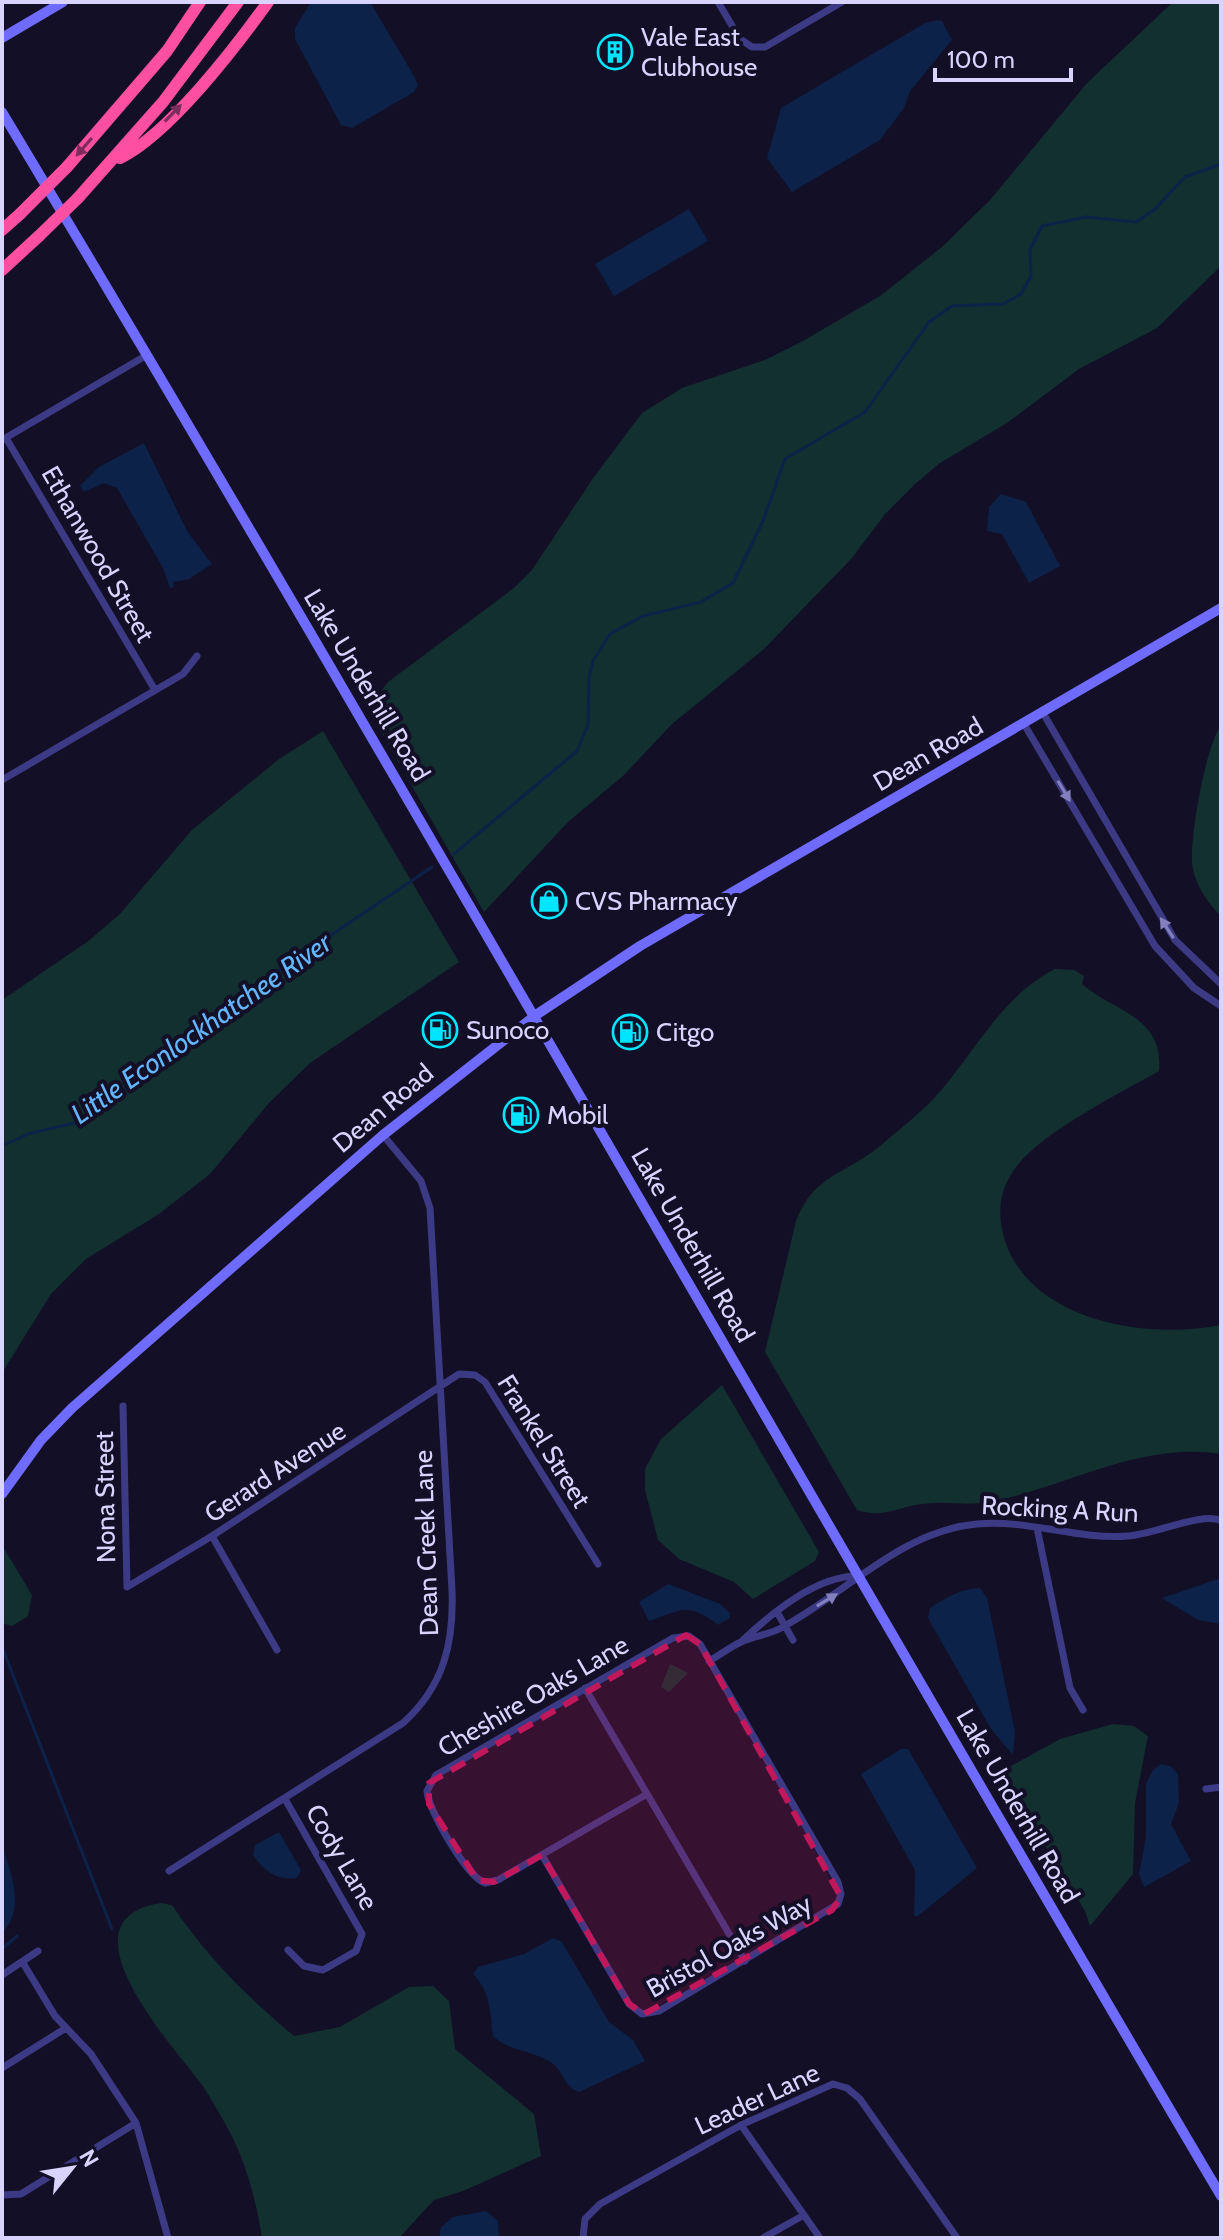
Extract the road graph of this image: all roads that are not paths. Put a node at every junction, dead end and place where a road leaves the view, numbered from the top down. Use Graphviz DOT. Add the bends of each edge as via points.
graph roads {
  1 [pos="63,2"];
  2 [pos="200,2"];
  3 [pos="238,2"];
  4 [pos="268,2"];
  5 [pos="718,2"];
  6 [pos="842,2"];
  7 [pos="2,38"];
  8 [pos="2,112"];
  9 [pos="113,162"];
  10 [pos="2,230"];
  11 [pos="2,270"];
  12 [pos="147,355"];
  13 [pos="4,439"];
  14 [pos="1221,608"];
  15 [pos="197,656"];
  16 [pos="155,690"];
  17 [pos="1043,713"];
  18 [pos="1024,724"];
  19 [pos="2,780"];
  20 [pos="1221,984"];
  21 [pos="1221,1006"];
  22 [pos="536,1015"];
  23 [pos="383,1135"];
  24 [pos="441,1385"];
  25 [pos="123,1406"];
  26 [pos="2,1494"];
  27 [pos="1221,1521"];
  28 [pos="1037,1528"];
  29 [pos="212,1536"];
  30 [pos="598,1564"];
  31 [pos="857,1576"];
  32 [pos="127,1587"];
  33 [pos="777,1612"];
  34 [pos="785,1626"];
  35 [pos="793,1640"];
  36 [pos="742,1642"];
  37 [pos="277,1650"];
  38 [pos="709,1661"];
  39 [pos="585,1688"];
  40 [pos="1083,1710"];
  41 [pos="1221,1787"];
  42 [pos="1206,1789"];
  43 [pos="647,1794"];
  44 [pos="285,1799"];
  45 [pos="542,1855"];
  46 [pos="169,1871"];
  47 [pos="288,1950"];
  48 [pos="38,1951"];
  49 [pos="745,1961"];
  50 [pos="23,1963"];
  51 [pos="2,1975"];
  52 [pos="66,2028"];
  53 [pos="2,2068"];
  54 [pos="136,2123"];
  55 [pos="741,2125"];
  56 [pos="2,2195"];
  57 [pos="1221,2196"];
  58 [pos="804,2215"];
  59 [pos="168,2238"];
  60 [pos="583,2238"];
  61 [pos="763,2238"];
  62 [pos="820,2238"];
  63 [pos="957,2238"];
  1 -- 7 [label="street"];
  2 -- 10 [label="highway, one-way, bridge" via="167,51 67,167"];
  3 -- 9 [label="highway"];
  9 -- 4 [label="highway, one-way" via="155,133"];
  5 -- 6 [label="street" via="740,39 752,47 765,47"];
  8 -- 12 [label="street, Lake Underhill Road"];
  9 -- 11 [label="highway, bridge"];
  12 -- 13 [label="street"];
  12 -- 22 [label="street, Lake Underhill Road"];
  13 -- 16 [label="street, Ethanwood Street"];
  14 -- 17 [label="street, Dean Road"];
  15 -- 16 [label="street" via="184,673"];
  16 -- 19 [label="street"];
  17 -- 18 [label="street, Dean Road"];
  20 -- 17 [label="street, one-way" via="1167,929"];
  18 -- 21 [label="street, one-way" via="1155,946 1194,988"];
  18 -- 22 [label="street, Dean Road" via="638,948"];
  22 -- 23 [label="street, Dean Road"];
  22 -- 31 [label="street, Lake Underhill Road"];
  23 -- 24 [label="street, Dean Creek Lane" via="421,1181 429,1200"];
  23 -- 26 [label="street, Dean Road" via="72,1408"];
  24 -- 29 [label="street, Gerard Avenue"];
  24 -- 30 [label="street, Frankel Street" via="459,1374 485,1382"];
  24 -- 44 [label="street, Dean Creek Lane" via="453,1608 445,1663 427,1697 403,1723"];
  25 -- 32 [label="street, Nona Street"];
  27 -- 28 [label="street, Rocking A Run" via="1198,1518 1160,1532 1121,1537"];
  28 -- 31 [label="street, Rocking A Run" via="987,1523 953,1528 918,1541"];
  28 -- 40 [label="street" via="1070,1688"];
  29 -- 32 [label="street, Gerard Avenue"];
  29 -- 37 [label="street"];
  31 -- 33 [label="street, Rocking A Run" via="836,1577"];
  34 -- 31 [label="street, Rocking A Run, one-way" via="842,1592"];
  31 -- 57 [label="street, Lake Underhill Road"];
  33 -- 34 [label="street"];
  33 -- 36 [label="street, Rocking A Run"];
  34 -- 35 [label="street"];
  34 -- 36 [label="street, Rocking A Run"];
  36 -- 38 [label="street, Rocking A Run"];
  38 -- 39 [label="street, Cheshire Oaks Lane" via="695,1639 679,1635"];
  38 -- 49 [label="street, Bristol Oaks Way" via="841,1889 834,1908"];
  39 -- 43 [label="street"];
  39 -- 45 [label="street, Cheshire Oaks Lane" via="436,1775 428,1786 429,1804 477,1880 494,1882"];
  41 -- 42 [label="street"];
  43 -- 45 [label="street, Cheshire Oaks Lane"];
  43 -- 49 [label="street"];
  44 -- 46 [label="street, Dean Creek Lane"];
  44 -- 47 [label="street, Cody Lane" via="362,1934 356,1951 323,1970 304,1966"];
  45 -- 49 [label="street, Bristol Oaks Way" via="639,2013 655,2013"];
  48 -- 50 [label="street"];
  50 -- 51 [label="street"];
  50 -- 52 [label="street"];
  52 -- 53 [label="street"];
  52 -- 54 [label="street" via="91,2054"];
  54 -- 56 [label="street" via="21,2194"];
  54 -- 59 [label="street"];
  55 -- 58 [label="street"];
  55 -- 60 [label="street, Leader Lane" via="594,2208 585,2219"];
  55 -- 63 [label="street, Leader Lane" via="824,2085 847,2088"];
  58 -- 61 [label="street"];
  58 -- 62 [label="street"];
}
